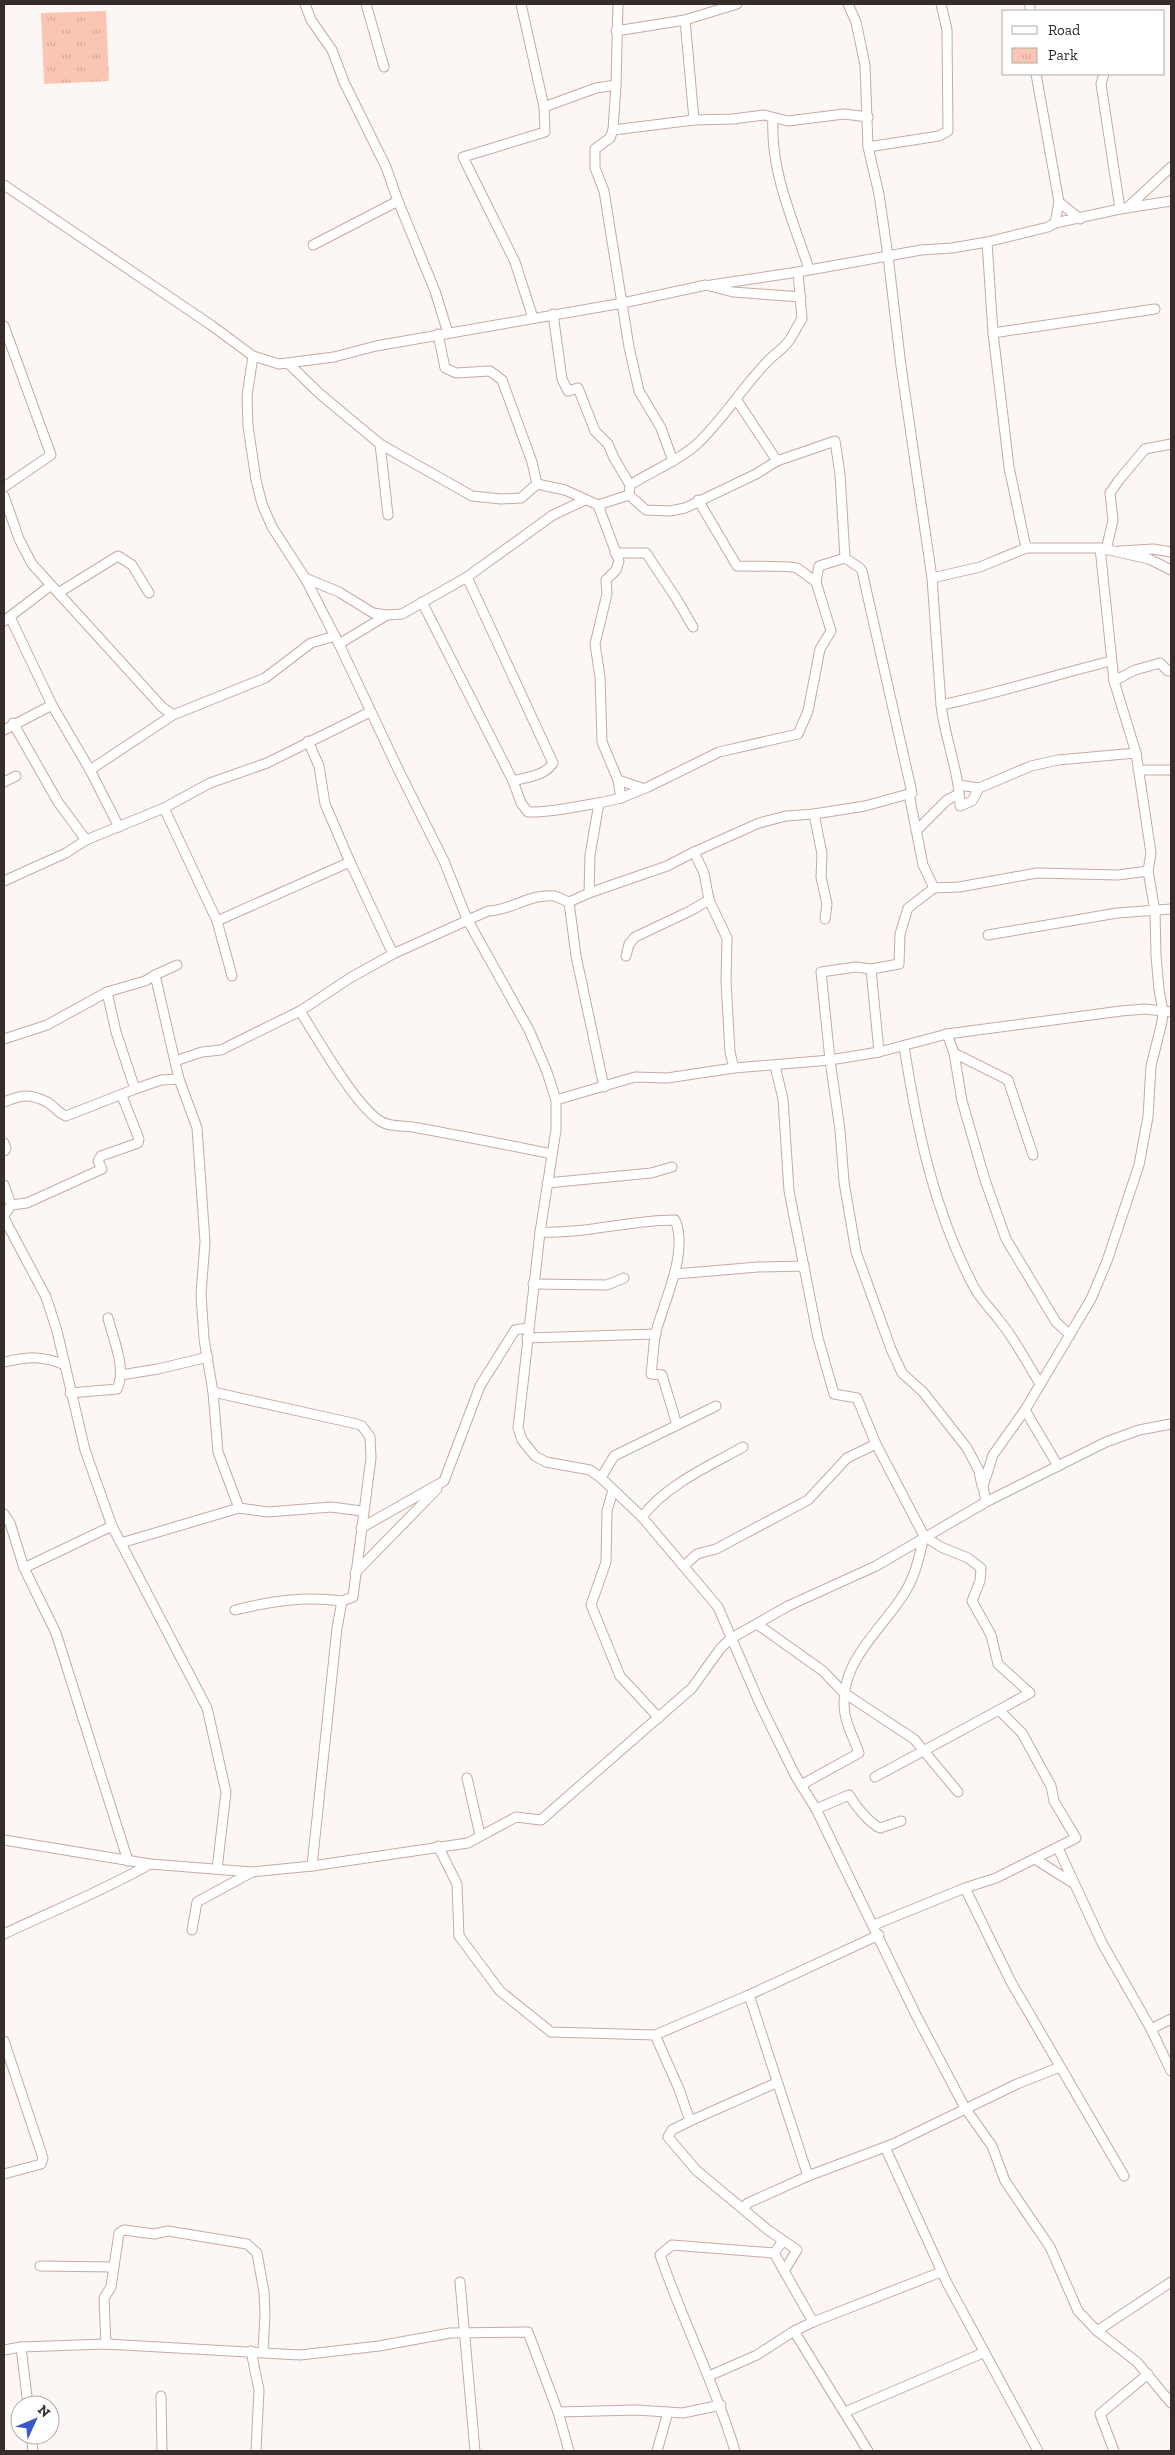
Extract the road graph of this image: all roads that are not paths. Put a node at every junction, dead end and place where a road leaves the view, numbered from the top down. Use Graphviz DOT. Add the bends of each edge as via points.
graph roads {
  1 [pos="305,4"];
  2 [pos="366,4"];
  3 [pos="521,4"];
  4 [pos="618,4"];
  5 [pos="737,4"];
  6 [pos="848,4"];
  7 [pos="941,4"];
  8 [pos="685,20"];
  9 [pos="616,30"];
  10 [pos="384,67"];
  11 [pos="1036,75"];
  12 [pos="1104,75"];
  13 [pos="616,85"];
  14 [pos="544,107"];
  15 [pos="773,118"];
  16 [pos="868,118"];
  17 [pos="694,120"];
  18 [pos="613,130"];
  19 [pos="868,147"];
  20 [pos="1171,167"];
  21 [pos="4,185"];
  22 [pos="398,201"];
  23 [pos="1171,201"];
  24 [pos="1059,202"];
  25 [pos="1124,208"];
  26 [pos="1080,219"];
  27 [pos="1055,223"];
  28 [pos="987,242"];
  29 [pos="313,245"];
  30 [pos="888,256"];
  31 [pos="809,269"];
  32 [pos="798,272"];
  33 [pos="706,285"];
  34 [pos="801,297"];
  35 [pos="623,303"];
  36 [pos="1156,309"];
  37 [pos="553,314"];
  38 [pos="533,318"];
  39 [pos="4,326"];
  40 [pos="448,333"];
  41 [pos="993,333"];
  42 [pos="438,334"];
  43 [pos="253,356"];
  44 [pos="289,364"];
  45 [pos="736,399"];
  46 [pos="380,444"];
  47 [pos="1171,444"];
  48 [pos="673,461"];
  49 [pos="777,461"];
  50 [pos="537,484"];
  51 [pos="630,485"];
  52 [pos="4,487"];
  53 [pos="629,495"];
  54 [pos="4,496"];
  55 [pos="585,500"];
  56 [pos="698,500"];
  57 [pos="598,505"];
  58 [pos="388,515"];
  59 [pos="1026,548"];
  60 [pos="1107,550"];
  61 [pos="1171,552"];
  62 [pos="615,553"];
  63 [pos="845,558"];
  64 [pos="1171,570"];
  65 [pos="466,577"];
  66 [pos="305,578"];
  67 [pos="932,578"];
  68 [pos="816,582"];
  69 [pos="50,586"];
  70 [pos="149,592"];
  71 [pos="58,593"];
  72 [pos="422,602"];
  73 [pos="388,615"];
  74 [pos="7,619"];
  75 [pos="693,627"];
  76 [pos="337,640"];
  77 [pos="1111,661"];
  78 [pos="1171,670"];
  79 [pos="1114,681"];
  80 [pos="52,705"];
  81 [pos="942,705"];
  82 [pos="370,712"];
  83 [pos="173,715"];
  84 [pos="13,723"];
  85 [pos="4,730"];
  86 [pos="308,741"];
  87 [pos="1136,753"];
  88 [pos="90,770"];
  89 [pos="1138,770"];
  90 [pos="1171,770"];
  91 [pos="16,776"];
  92 [pos="618,780"];
  93 [pos="513,781"];
  94 [pos="4,782"];
  95 [pos="642,788"];
  96 [pos="979,788"];
  97 [pos="959,790"];
  98 [pos="908,794"];
  99 [pos="621,798"];
  100 [pos="599,803"];
  101 [pos="164,808"];
  102 [pos="814,814"];
  103 [pos="119,827"];
  104 [pos="917,830"];
  105 [pos="86,840"];
  106 [pos="694,852"];
  107 [pos="350,862"];
  108 [pos="1148,871"];
  109 [pos="4,881"];
  110 [pos="934,888"];
  111 [pos="589,893"];
  112 [pos="709,900"];
  113 [pos="569,902"];
  114 [pos="1171,909"];
  115 [pos="1155,911"];
  116 [pos="825,918"];
  117 [pos="467,919"];
  118 [pos="217,921"];
  119 [pos="988,935"];
  120 [pos="393,954"];
  121 [pos="626,956"];
  122 [pos="177,965"];
  123 [pos="871,969"];
  124 [pos="155,975"];
  125 [pos="232,976"];
  126 [pos="107,992"];
  127 [pos="300,1010"];
  128 [pos="1167,1012"];
  129 [pos="947,1034"];
  130 [pos="4,1039"];
  131 [pos="904,1046"];
  132 [pos="880,1052"];
  133 [pos="954,1054"];
  134 [pos="830,1060"];
  135 [pos="175,1061"];
  136 [pos="775,1066"];
  137 [pos="734,1068"];
  138 [pos="180,1079"];
  139 [pos="604,1087"];
  140 [pos="135,1089"];
  141 [pos="122,1096"];
  142 [pos="556,1100"];
  143 [pos="4,1102"];
  144 [pos="4,1144"];
  145 [pos="4,1150"];
  146 [pos="552,1154"];
  147 [pos="1033,1155"];
  148 [pos="672,1167"];
  149 [pos="547,1183"];
  150 [pos="4,1185"];
  151 [pos="11,1204"];
  152 [pos="4,1217"];
  153 [pos="540,1232"];
  154 [pos="804,1266"];
  155 [pos="675,1274"];
  156 [pos="624,1278"];
  157 [pos="533,1284"];
  158 [pos="108,1318"];
  159 [pos="528,1328"];
  160 [pos="656,1334"];
  161 [pos="1070,1335"];
  162 [pos="527,1338"];
  163 [pos="208,1357"];
  164 [pos="4,1362"];
  165 [pos="65,1366"];
  166 [pos="121,1375"];
  167 [pos="1040,1384"];
  168 [pos="213,1392"];
  169 [pos="70,1393"];
  170 [pos="716,1406"];
  171 [pos="1025,1410"];
  172 [pos="1171,1424"];
  173 [pos="677,1425"];
  174 [pos="876,1444"];
  175 [pos="743,1447"];
  176 [pos="1058,1466"];
  177 [pos="601,1478"];
  178 [pos="444,1481"];
  179 [pos="982,1486"];
  180 [pos="613,1490"];
  181 [pos="986,1502"];
  182 [pos="239,1508"];
  183 [pos="362,1511"];
  184 [pos="4,1514"];
  185 [pos="642,1517"];
  186 [pos="112,1526"];
  187 [pos="361,1528"];
  188 [pos="924,1536"];
  189 [pos="121,1543"];
  190 [pos="684,1566"];
  191 [pos="24,1568"];
  192 [pos="355,1574"];
  193 [pos="342,1601"];
  194 [pos="235,1610"];
  195 [pos="757,1624"];
  196 [pos="730,1639"];
  197 [pos="844,1693"];
  198 [pos="999,1710"];
  199 [pos="659,1718"];
  200 [pos="924,1752"];
  201 [pos="875,1777"];
  202 [pos="467,1778"];
  203 [pos="802,1785"];
  204 [pos="958,1792"];
  205 [pos="816,1809"];
  206 [pos="901,1821"];
  207 [pos="480,1835"];
  208 [pos="4,1840"];
  209 [pos="438,1846"];
  210 [pos="1058,1848"];
  211 [pos="1035,1859"];
  212 [pos="128,1861"];
  213 [pos="150,1864"];
  214 [pos="312,1866"];
  215 [pos="216,1869"];
  216 [pos="252,1872"];
  217 [pos="1073,1883"];
  218 [pos="965,1888"];
  219 [pos="874,1925"];
  220 [pos="192,1930"];
  221 [pos="4,1934"];
  222 [pos="879,1935"];
  223 [pos="750,1995"];
  224 [pos="1171,2019"];
  225 [pos="1151,2028"];
  226 [pos="655,2035"];
  227 [pos="4,2041"];
  228 [pos="1060,2067"];
  229 [pos="1171,2071"];
  230 [pos="776,2083"];
  231 [pos="965,2108"];
  232 [pos="690,2121"];
  233 [pos="885,2147"];
  234 [pos="4,2174"];
  235 [pos="808,2176"];
  236 [pos="1124,2176"];
  237 [pos="743,2208"];
  238 [pos="782,2242"];
  239 [pos="774,2253"];
  240 [pos="40,2266"];
  241 [pos="114,2267"];
  242 [pos="784,2271"];
  243 [pos="941,2272"];
  244 [pos="460,2282"];
  245 [pos="1171,2282"];
  246 [pos="813,2322"];
  247 [pos="794,2331"];
  248 [pos="1097,2331"];
  249 [pos="464,2332"];
  250 [pos="106,2344"];
  251 [pos="21,2347"];
  252 [pos="4,2350"];
  253 [pos="252,2351"];
  254 [pos="263,2351"];
  255 [pos="983,2353"];
  256 [pos="1148,2374"];
  257 [pos="709,2376"];
  258 [pos="27,2395"];
  259 [pos="161,2396"];
  260 [pos="1171,2403"];
  261 [pos="721,2405"];
  262 [pos="558,2412"];
  263 [pos="668,2412"];
  264 [pos="845,2412"];
  265 [pos="162,2451"];
  266 [pos="256,2451"];
  267 [pos="475,2451"];
  268 [pos="569,2451"];
  269 [pos="657,2451"];
  270 [pos="734,2451"];
  271 [pos="868,2451"];
  272 [pos="1038,2451"];
  273 [pos="1114,2451"];
  1 -- 22 [label="street" via="311,20 332,50 344,82 386,166"];
  2 -- 10 [label="street"];
  3 -- 14 [label="street"];
  4 -- 9 [label="street"];
  5 -- 8 [label="street"];
  6 -- 16 [label="street" via="856,22 865,65"];
  7 -- 19 [label="street" via="947,30 948,130 940,136"];
  8 -- 9 [label="street"];
  8 -- 17 [label="street"];
  9 -- 13 [label="street"];
  11 -- 24 [label="street"];
  12 -- 25 [label="street" via="1101,84"];
  13 -- 14 [label="street" via="596,88"];
  13 -- 18 [label="street"];
  14 -- 38 [label="street" via="545,132 463,156 515,262"];
  15 -- 16 [label="street" via="788,121 844,114"];
  15 -- 17 [label="street" via="764,115"];
  15 -- 31 [label="street" via="774,161"];
  16 -- 19 [label="street"];
  17 -- 18 [label="street"];
  18 -- 35 [label="street" via="610,138 595,149 595,168 604,190"];
  19 -- 30 [label="street"];
  20 -- 25 [label="street"];
  21 -- 43 [label="street"];
  22 -- 29 [label="street"];
  22 -- 40 [label="street" via="435,291"];
  23 -- 25 [label="street"];
  24 -- 26 [label="street"];
  24 -- 27 [label="street"];
  25 -- 26 [label="street"];
  26 -- 27 [label="street"];
  27 -- 28 [label="street" via="1048,228"];
  28 -- 30 [label="street"];
  28 -- 41 [label="street"];
  30 -- 31 [label="street"];
  30 -- 67 [label="street"];
  31 -- 32 [label="street"];
  32 -- 33 [label="street"];
  32 -- 34 [label="street"];
  33 -- 34 [label="street" via="733,292"];
  33 -- 35 [label="street"];
  34 -- 45 [label="street" via="802,319 790,340"];
  35 -- 37 [label="street"];
  35 -- 48 [label="street" via="639,391 661,428"];
  36 -- 41 [label="street"];
  37 -- 38 [label="street"];
  37 -- 51 [label="street" via="562,379 568,391 578,388 595,431 608,444"];
  38 -- 40 [label="street"];
  39 -- 52 [label="street" via="51,455"];
  40 -- 42 [label="street"];
  41 -- 59 [label="street" via="1009,467"];
  42 -- 44 [label="street"];
  42 -- 50 [label="street" via="445,368 456,373 490,371 502,380"];
  43 -- 44 [label="street"];
  43 -- 66 [label="street" via="247,404 256,480 272,527"];
  44 -- 46 [label="street"];
  45 -- 48 [label="street" via="694,446"];
  45 -- 49 [label="street"];
  46 -- 50 [label="street" via="472,496 521,498"];
  46 -- 58 [label="street"];
  47 -- 60 [label="street" via="1145,449 1114,486 1110,493 1113,520"];
  48 -- 51 [label="street"];
  49 -- 56 [label="street"];
  49 -- 63 [label="street" via="835,441"];
  50 -- 55 [label="street" via="565,490"];
  51 -- 53 [label="street"];
  53 -- 56 [label="street" via="646,510 659,511 685,508"];
  53 -- 57 [label="street"];
  54 -- 69 [label="street" via="19,539 32,564"];
  55 -- 57 [label="street"];
  55 -- 65 [label="street" via="553,516"];
  56 -- 68 [label="street" via="736,566 789,566"];
  57 -- 62 [label="street"];
  59 -- 60 [label="street"];
  59 -- 67 [label="street" via="980,567"];
  60 -- 61 [label="street"];
  60 -- 64 [label="street" via="1149,559"];
  60 -- 77 [label="street"];
  62 -- 75 [label="street" via="646,554"];
  62 -- 92 [label="street" via="619,561 616,570 606,580 607,594 595,644 601,692 602,742"];
  63 -- 68 [label="street" via="819,566"];
  63 -- 98 [label="street" via="860,568 867,588 909,774 912,793"];
  65 -- 72 [label="street"];
  65 -- 93 [label="street" via="553,763 540,774"];
  66 -- 73 [label="street" via="339,592 373,613"];
  66 -- 76 [label="street"];
  67 -- 81 [label="street"];
  68 -- 95 [label="street" via="831,631 820,649 808,711 798,734 719,752"];
  69 -- 71 [label="street"];
  69 -- 74 [label="street"];
  70 -- 71 [label="street" via="132,566 118,556"];
  71 -- 83 [label="street" via="162,707"];
  72 -- 73 [label="street" via="402,614"];
  72 -- 93 [label="street"];
  73 -- 76 [label="street"];
  74 -- 80 [label="street"];
  76 -- 82 [label="street"];
  76 -- 83 [label="street" via="311,643 265,678"];
  77 -- 79 [label="street"];
  77 -- 81 [label="street"];
  78 -- 79 [label="street" via="1160,663 1135,670"];
  79 -- 87 [label="street"];
  80 -- 84 [label="street"];
  80 -- 88 [label="street"];
  81 -- 97 [label="street" via="944,730"];
  82 -- 86 [label="street"];
  82 -- 117 [label="street" via="444,862"];
  83 -- 88 [label="street"];
  84 -- 85 [label="street"];
  84 -- 105 [label="street" via="58,802"];
  86 -- 101 [label="street" via="267,763 210,783"];
  86 -- 107 [label="street" via="319,766 325,804"];
  87 -- 89 [label="street"];
  87 -- 96 [label="street" via="1058,760 1030,766"];
  88 -- 103 [label="street"];
  89 -- 90 [label="street"];
  89 -- 108 [label="street" via="1151,853"];
  91 -- 94 [label="street"];
  92 -- 95 [label="street"];
  92 -- 99 [label="street"];
  93 -- 100 [label="street" via="528,812 544,813"];
  95 -- 99 [label="street"];
  96 -- 97 [label="street"];
  96 -- 97 [label="street" via="972,801 960,806"];
  97 -- 104 [label="street"];
  98 -- 102 [label="street" via="865,806"];
  98 -- 104 [label="street"];
  99 -- 100 [label="street"];
  100 -- 111 [label="street" via="590,855"];
  101 -- 103 [label="street"];
  101 -- 118 [label="street"];
  102 -- 106 [label="street" via="786,816 759,823"];
  102 -- 116 [label="street" via="822,854"];
  103 -- 105 [label="street"];
  104 -- 110 [label="street" via="923,865"];
  105 -- 109 [label="street" via="66,853"];
  106 -- 111 [label="street" via="667,866"];
  106 -- 112 [label="street" via="704,873"];
  107 -- 118 [label="street"];
  107 -- 120 [label="street"];
  108 -- 110 [label="street" via="1118,875 1037,873 959,887"];
  108 -- 115 [label="street"];
  110 -- 123 [label="street" via="908,908 900,934 899,964"];
  111 -- 113 [label="street"];
  112 -- 121 [label="street" via="635,937"];
  112 -- 137 [label="street" via="724,929 728,946 726,981 730,1052"];
  113 -- 117 [label="street" via="554,896 538,898"];
  113 -- 139 [label="street" via="576,956"];
  114 -- 115 [label="street"];
  115 -- 119 [label="street" via="1117,913"];
  115 -- 128 [label="street" via="1159,990"];
  117 -- 120 [label="street"];
  117 -- 142 [label="street" via="529,1030"];
  118 -- 125 [label="street"];
  120 -- 127 [label="street"];
  122 -- 124 [label="street"];
  123 -- 132 [label="street"];
  123 -- 134 [label="street" via="856,966 821,972"];
  124 -- 126 [label="street"];
  124 -- 135 [label="street"];
  126 -- 130 [label="street" via="47,1025"];
  126 -- 140 [label="street"];
  127 -- 135 [label="street" via="221,1050"];
  127 -- 146 [label="street" via="358,1098 380,1121"];
  128 -- 129 [label="street" via="1129,1010"];
  128 -- 161 [label="street" via="1151,1066 1148,1117 1139,1165 1091,1299"];
  129 -- 131 [label="street"];
  129 -- 133 [label="street"];
  131 -- 132 [label="street"];
  131 -- 167 [label="street" via="929,1171 948,1234 987,1308 998,1319"];
  132 -- 134 [label="street"];
  133 -- 147 [label="street" via="1008,1080"];
  133 -- 161 [label="street" via="956,1075 984,1180 1006,1239 1056,1322"];
  134 -- 136 [label="street"];
  134 -- 179 [label="street" via="856,1252 902,1373 923,1392 967,1448 979,1471"];
  135 -- 138 [label="street"];
  136 -- 137 [label="street"];
  136 -- 154 [label="street" via="783,1099 789,1191"];
  137 -- 139 [label="street" via="667,1078 635,1077"];
  138 -- 140 [label="street" via="161,1080"];
  138 -- 163 [label="street" via="197,1128 205,1242 201,1294"];
  139 -- 142 [label="street"];
  140 -- 141 [label="street"];
  141 -- 143 [label="street" via="66,1116 48,1103 23,1095"];
  141 -- 151 [label="street" via="138,1143 101,1156 98,1161 102,1170 27,1203"];
  142 -- 146 [label="street"];
  144 -- 145 [label="street"];
  146 -- 149 [label="street"];
  148 -- 149 [label="street" via="651,1173"];
  149 -- 153 [label="street"];
  150 -- 151 [label="street"];
  151 -- 152 [label="street"];
  152 -- 165 [label="street" via="46,1296"];
  153 -- 155 [label="street" via="568,1234 636,1222 675,1220 679,1229"];
  153 -- 157 [label="street"];
  154 -- 155 [label="street"];
  154 -- 174 [label="street" via="818,1338 834,1394 857,1398"];
  155 -- 160 [label="street"];
  156 -- 157 [label="street" via="607,1285"];
  157 -- 159 [label="street"];
  158 -- 166 [label="street"];
  159 -- 162 [label="street"];
  159 -- 178 [label="street" via="514,1330 480,1386"];
  160 -- 162 [label="street"];
  160 -- 173 [label="street" via="651,1374 662,1375"];
  161 -- 167 [label="street"];
  162 -- 177 [label="street" via="518,1428 522,1440 527,1448 546,1462 582,1468"];
  163 -- 166 [label="street"];
  163 -- 168 [label="street"];
  164 -- 165 [label="street" via="29,1357"];
  165 -- 169 [label="street"];
  166 -- 169 [label="street" via="117,1389"];
  167 -- 171 [label="street"];
  168 -- 182 [label="street" via="218,1452"];
  168 -- 183 [label="street" via="362,1426 370,1437 371,1458"];
  169 -- 186 [label="street" via="85,1450"];
  170 -- 173 [label="street"];
  171 -- 176 [label="street"];
  171 -- 179 [label="street" via="993,1455"];
  172 -- 176 [label="street" via="1138,1430"];
  173 -- 177 [label="street" via="614,1456"];
  174 -- 188 [label="street"];
  174 -- 190 [label="street" via="847,1458 808,1500 716,1549 697,1554"];
  175 -- 185 [label="street" via="688,1478 650,1506"];
  176 -- 181 [label="street"];
  177 -- 180 [label="street"];
  178 -- 187 [label="street"];
  178 -- 192 [label="street"];
  179 -- 181 [label="street"];
  180 -- 185 [label="street"];
  180 -- 199 [label="street" via="607,1511 606,1562 591,1605 620,1676"];
  181 -- 188 [label="street"];
  182 -- 183 [label="street" via="268,1512 340,1507"];
  182 -- 189 [label="street"];
  183 -- 187 [label="street"];
  184 -- 191 [label="street" via="10,1523"];
  185 -- 190 [label="street"];
  186 -- 189 [label="street"];
  186 -- 191 [label="street"];
  187 -- 192 [label="street"];
  188 -- 195 [label="street" via="876,1566 788,1606"];
  188 -- 197 [label="street" via="916,1573 902,1598 865,1643 846,1679"];
  188 -- 198 [label="street" via="981,1568 972,1601 991,1634 1000,1667 1030,1693"];
  189 -- 215 [label="street" via="206,1708 226,1792"];
  190 -- 196 [label="street" via="718,1607"];
  191 -- 212 [label="street" via="56,1633"];
  192 -- 193 [label="street" via="352,1597"];
  193 -- 194 [label="street" via="282,1600"];
  193 -- 214 [label="street"];
  195 -- 196 [label="street"];
  195 -- 197 [label="street" via="823,1671"];
  196 -- 199 [label="street" via="692,1688"];
  196 -- 203 [label="street"];
  197 -- 200 [label="street" via="914,1739"];
  197 -- 203 [label="street" via="844,1715 860,1753"];
  198 -- 200 [label="street"];
  198 -- 210 [label="street" via="1022,1733 1051,1786 1054,1801 1076,1838"];
  199 -- 207 [label="street" via="541,1820 516,1817"];
  200 -- 201 [label="street"];
  200 -- 204 [label="street"];
  202 -- 207 [label="street"];
  203 -- 205 [label="street"];
  205 -- 206 [label="street" via="849,1794 874,1826 880,1828"];
  205 -- 219 [label="street"];
  207 -- 209 [label="street" via="468,1843"];
  208 -- 212 [label="street"];
  209 -- 214 [label="street"];
  209 -- 226 [label="street" via="457,1884 459,1936 500,1991 551,2032"];
  210 -- 211 [label="street"];
  210 -- 217 [label="street"];
  211 -- 217 [label="street"];
  211 -- 218 [label="street" via="996,1878"];
  212 -- 213 [label="street"];
  213 -- 215 [label="street"];
  213 -- 221 [label="street" via="116,1884"];
  214 -- 216 [label="street"];
  215 -- 216 [label="street"];
  216 -- 220 [label="street" via="196,1902"];
  217 -- 225 [label="street" via="1102,1943"];
  218 -- 219 [label="street"];
  218 -- 228 [label="street" via="998,1959"];
  219 -- 222 [label="street"];
  222 -- 223 [label="street"];
  222 -- 231 [label="street"];
  223 -- 226 [label="street"];
  223 -- 230 [label="street"];
  224 -- 225 [label="street"];
  225 -- 229 [label="street"];
  226 -- 232 [label="street"];
  227 -- 234 [label="street" via="43,2158 40,2164"];
  228 -- 231 [label="street"];
  228 -- 236 [label="street"];
  230 -- 232 [label="street"];
  230 -- 235 [label="street"];
  231 -- 233 [label="street"];
  231 -- 248 [label="street" via="992,2146 1005,2181 1050,2247 1078,2310"];
  232 -- 237 [label="street" via="672,2130 668,2137 696,2170"];
  233 -- 235 [label="street"];
  233 -- 243 [label="street"];
  235 -- 237 [label="street" via="748,2202"];
  237 -- 238 [label="street"];
  238 -- 239 [label="street"];
  238 -- 242 [label="street" via="797,2250"];
  239 -- 242 [label="street"];
  239 -- 257 [label="street" via="672,2245 660,2255 688,2331"];
  240 -- 241 [label="street"];
  241 -- 250 [label="street" via="111,2287 104,2298"];
  241 -- 254 [label="street" via="119,2233 124,2230 154,2234 168,2231 247,2244 257,2253 264,2292"];
  242 -- 246 [label="street"];
  243 -- 246 [label="street"];
  243 -- 255 [label="street"];
  244 -- 249 [label="street"];
  245 -- 248 [label="street"];
  246 -- 247 [label="street"];
  247 -- 257 [label="street" via="757,2355"];
  247 -- 264 [label="street"];
  248 -- 256 [label="street"];
  249 -- 254 [label="street" via="340,2352 300,2355"];
  249 -- 262 [label="street" via="528,2332"];
  249 -- 267 [label="street"];
  250 -- 251 [label="street"];
  250 -- 253 [label="street"];
  251 -- 252 [label="street"];
  251 -- 258 [label="street"];
  253 -- 254 [label="street"];
  253 -- 266 [label="street" via="259,2390"];
  255 -- 264 [label="street"];
  255 -- 272 [label="street"];
  256 -- 260 [label="street"];
  256 -- 273 [label="street" via="1100,2414"];
  257 -- 261 [label="street"];
  259 -- 265 [label="street"];
  261 -- 263 [label="street" via="683,2413"];
  261 -- 270 [label="street"];
  262 -- 263 [label="street"];
  262 -- 268 [label="street"];
  263 -- 269 [label="street"];
  264 -- 271 [label="street"];
}
